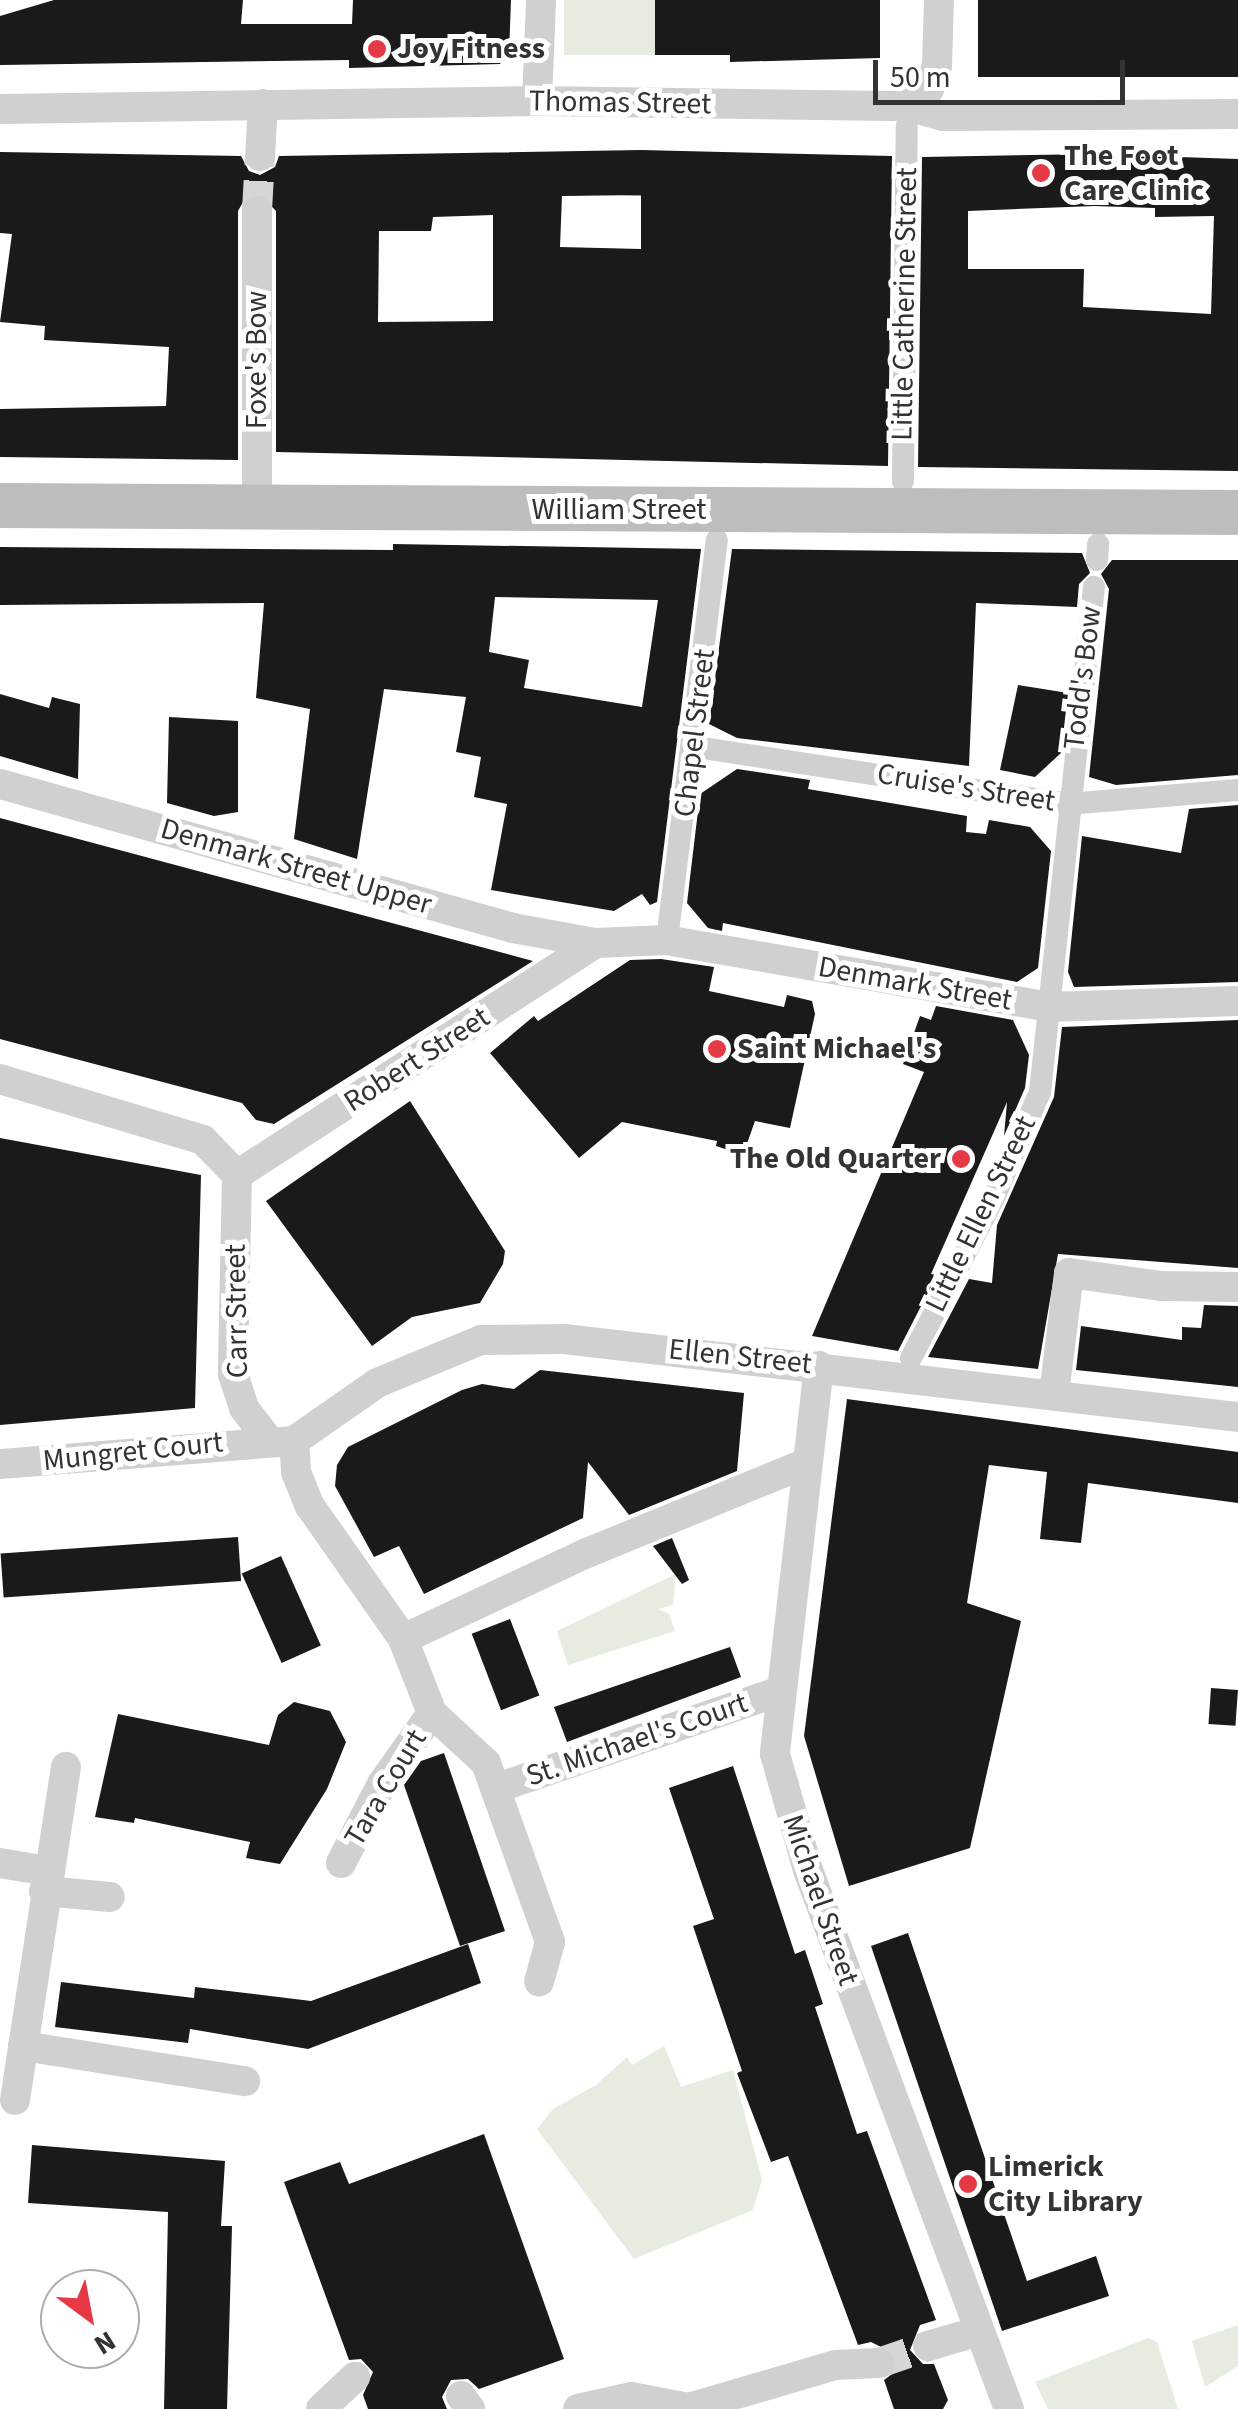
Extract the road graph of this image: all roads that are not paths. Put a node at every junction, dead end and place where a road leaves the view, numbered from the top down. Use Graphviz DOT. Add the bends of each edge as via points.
graph roads {
  1 [pos="541,0"];
  2 [pos="939,0"];
  3 [pos="537,101"];
  4 [pos="263,104"];
  5 [pos="0,108"];
  6 [pos="1238,114"];
  7 [pos="908,116"];
  8 [pos="260,156"];
  9 [pos="258,211"];
  10 [pos="903,481"];
  11 [pos="0,506"];
  12 [pos="257,510"];
  13 [pos="1238,512"];
  14 [pos="717,540"];
  15 [pos="1094,588"];
  16 [pos="696,746"];
  17 [pos="0,784"];
  18 [pos="1238,790"];
  19 [pos="1066,804"];
  20 [pos="669,924"];
  21 [pos="594,943"];
  22 [pos="1238,1001"];
  23 [pos="1048,1007"];
  24 [pos="0,1078"];
  25 [pos="238,1175"];
  26 [pos="1238,1287"];
  27 [pos="911,1358"];
  28 [pos="820,1366"];
  29 [pos="1054,1394"];
  30 [pos="1238,1418"];
  31 [pos="280,1440"];
  32 [pos="0,1464"];
  33 [pos="804,1464"];
  34 [pos="403,1639"];
  35 [pos="778,1692"];
  36 [pos="432,1713"];
  37 [pos="66,1767"];
  38 [pos="497,1788"];
  39 [pos="0,1863"];
  40 [pos="341,1863"];
  41 [pos="46,1881"];
  42 [pos="110,1897"];
  43 [pos="539,1982"];
  44 [pos="23,2046"];
  45 [pos="245,2081"];
  46 [pos="15,2100"];
  47 [pos="979,2331"];
  48 [pos="928,2346"];
  49 [pos="878,2363"];
  50 [pos="355,2377"];
  51 [pos="321,2409"];
  52 [pos="578,2409"];
  53 [pos="1010,2409"];
  1 -- 3 [label="street"];
  2 -- 7 [label="street" via="937,66"];
  3 -- 4 [label="street, Thomas Street"];
  3 -- 7 [label="street, Thomas Street"];
  4 -- 5 [label="street, Thomas Street"];
  4 -- 8 [label="street"];
  6 -- 7 [label="street, Thomas Street"];
  7 -- 10 [label="street, Little Catherine Street"];
  9 -- 12 [label="street, Foxe's Bow"];
  11 -- 12 [label="main road, William Street"];
  12 -- 13 [label="main road, William Street"];
  14 -- 16 [label="street, Chapel Street"];
  15 -- 19 [label="street, Todd's Bow"];
  16 -- 19 [label="street, Cruise's Street"];
  16 -- 20 [label="street, Chapel Street"];
  17 -- 21 [label="street, Denmark Street Upper" via="514,928"];
  18 -- 19 [label="street, Cruise's Street"];
  19 -- 23 [label="street, Todd's Bow"];
  21 -- 23 [label="street, Denmark Street" via="666,940 879,988"];
  21 -- 25 [label="street, Robert Street"];
  22 -- 23 [label="street, Denmark Street"];
  23 -- 27 [label="street, Little Ellen Street" via="1040,1092"];
  24 -- 25 [label="street" via="203,1140"];
  25 -- 31 [label="street, Carr Street" via="232,1374 244,1408"];
  26 -- 29 [label="street" via="1068,1273"];
  28 -- 29 [label="street, Ellen Street"];
  28 -- 31 [label="street, Ellen Street" via="564,1339 480,1340 377,1383"];
  28 -- 33 [label="street, Michael Street"];
  29 -- 30 [label="street, Ellen Street"];
  31 -- 32 [label="street, Mungret Court"];
  31 -- 34 [label="street" via="310,1506"];
  33 -- 34 [label="street" via="587,1553"];
  33 -- 35 [label="street, Michael Street"];
  34 -- 36 [label="street"];
  35 -- 38 [label="street, St. Michael's Court"];
  35 -- 47 [label="street, Michael Street" via="808,1870"];
  36 -- 38 [label="street" via="486,1764"];
  36 -- 40 [label="street, Tara Court" via="382,1784"];
  37 -- 41 [label="street"];
  38 -- 43 [label="street" via="550,1942"];
  39 -- 41 [label="street"];
  41 -- 42 [label="street"];
  41 -- 44 [label="street"];
  44 -- 45 [label="street"];
  44 -- 46 [label="street"];
  47 -- 48 [label="street"];
  47 -- 53 [label="street, Michael Street"];
  49 -- 52 [label="street" via="834,2365 689,2408 631,2398"];
  50 -- 51 [label="street"];
}
